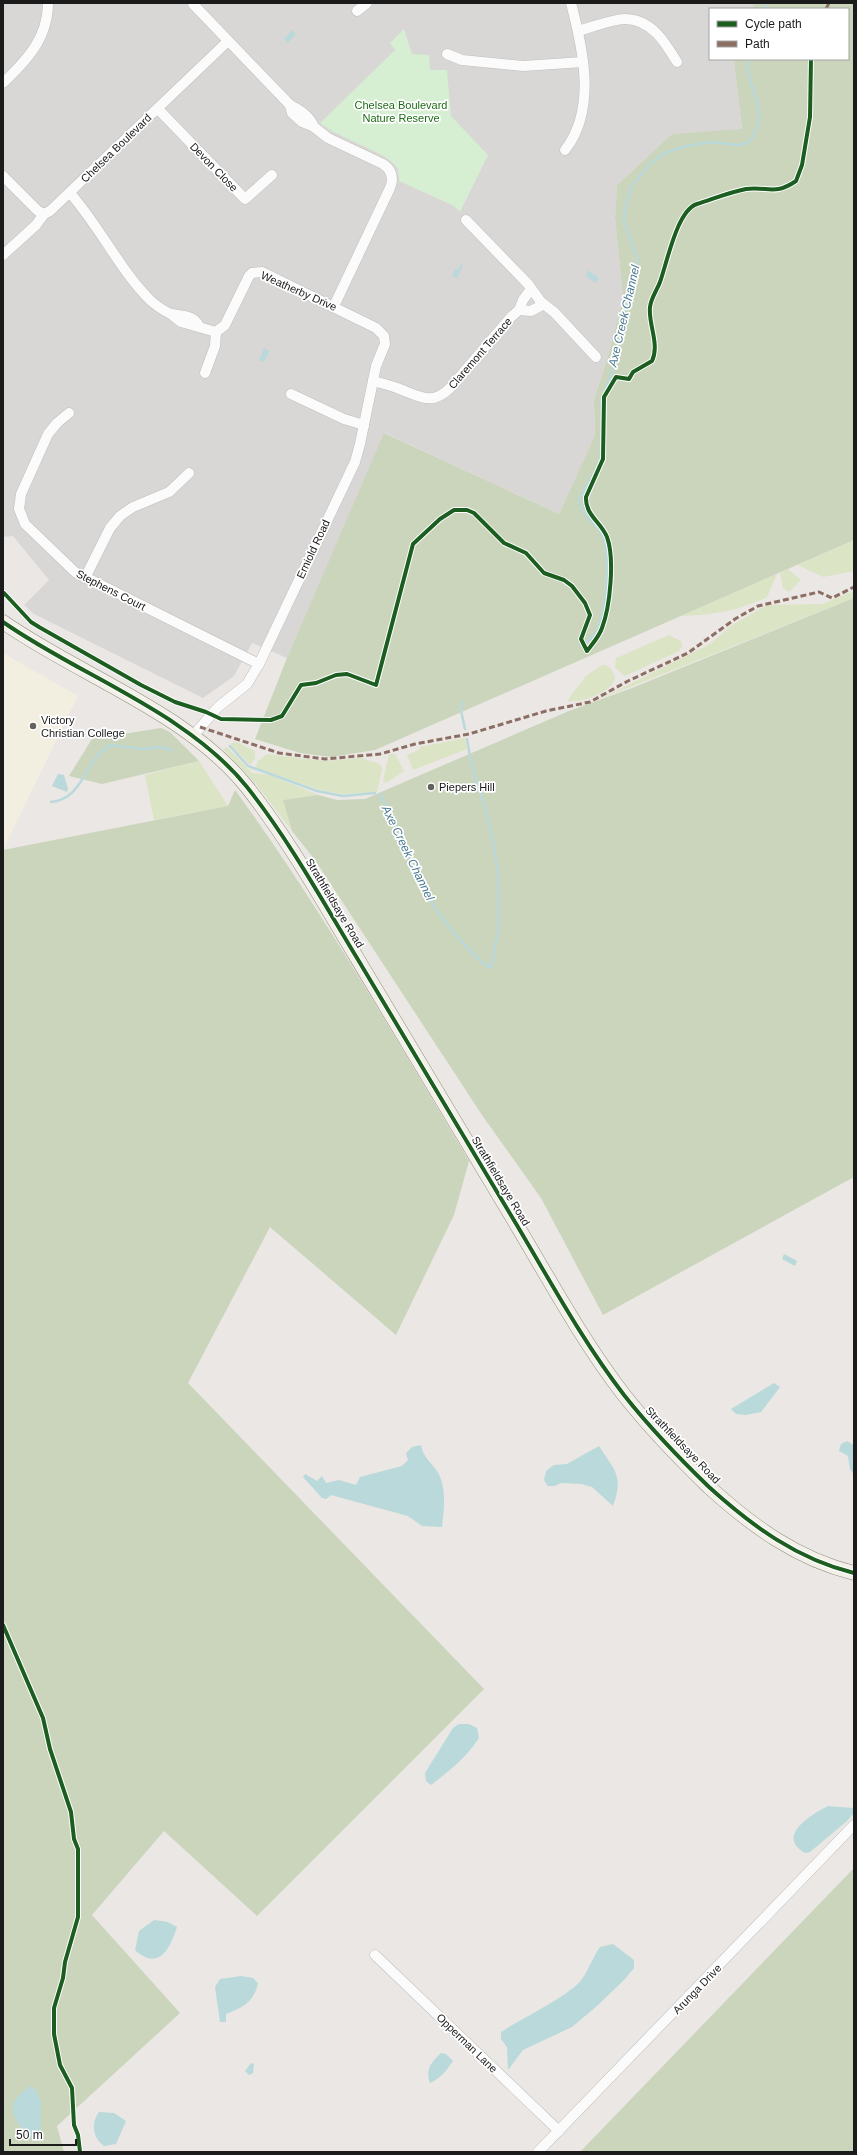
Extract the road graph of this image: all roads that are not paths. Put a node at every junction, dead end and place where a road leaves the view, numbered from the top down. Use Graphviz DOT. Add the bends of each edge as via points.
graph roads {
  1 [pos="48,3"];
  2 [pos="571,3"];
  3 [pos="194,4"];
  4 [pos="578,31"];
  5 [pos="228,41"];
  6 [pos="447,54"];
  7 [pos="583,62"];
  8 [pos="677,62"];
  9 [pos="3,83"];
  10 [pos="158,109"];
  11 [pos="565,150"];
  12 [pos="272,175"];
  13 [pos="3,176"];
  14 [pos="70,193"];
  15 [pos="44,214"];
  16 [pos="466,220"];
  17 [pos="5,259"];
  18 [pos="531,289"];
  19 [pos="544,304"];
  20 [pos="334,306"];
  21 [pos="519,310"];
  22 [pos="216,332"];
  23 [pos="384,336"];
  24 [pos="596,357"];
  25 [pos="204,375"];
  26 [pos="373,381"];
  27 [pos="291,394"];
  28 [pos="68,413"];
  29 [pos="364,425"];
  30 [pos="189,474"];
  31 [pos="85,578"];
  32 [pos="3,622"];
  33 [pos="3,632"];
  34 [pos="258,664"];
  35 [pos="115,689"];
  36 [pos="192,738"];
  37 [pos="854,1573"];
  38 [pos="854,1825"];
  39 [pos="375,1956"];
  40 [pos="559,2131"];
  41 [pos="538,2152"];
  1 -- 9 [label="street" via="45,26 37,46 28,59"];
  2 -- 4 [label="street"];
  3 -- 5 [label="street"];
  4 -- 7 [label="street"];
  4 -- 8 [label="street" via="625,18 646,24 662,38"];
  5 -- 10 [label="street, Chelsea Boulevard"];
  5 -- 20 [label="street" via="290,105 297,119 314,127 328,138 383,164 392,176 390,188"];
  6 -- 7 [label="street" via="462,60 522,66"];
  7 -- 11 [label="street" via="584,90 581,117 575,136"];
  10 -- 12 [label="street, Devon Close" via="245,199"];
  10 -- 14 [label="street, Chelsea Boulevard"];
  13 -- 15 [label="street"];
  14 -- 15 [label="street, Chelsea Boulevard"];
  14 -- 22 [label="street" via="88,213 114,255 154,303 171,314 194,319 199,326"];
  15 -- 17 [label="street, Chelsea Boulevard"];
  16 -- 18 [label="street"];
  18 -- 19 [label="street"];
  18 -- 21 [label="street, Claremont Terrace"];
  19 -- 21 [label="street, Claremont Terrace" via="531,311"];
  19 -- 24 [label="street"];
  20 -- 22 [label="street, Weatherby Drive" via="268,274 257,272 248,276 224,325"];
  20 -- 23 [label="street, Weatherby Drive" via="376,328"];
  21 -- 26 [label="street, Claremont Terrace" via="441,395 422,398"];
  22 -- 25 [label="street, Weatherby Drive" via="215,346"];
  23 -- 26 [label="street, Erniold Road" via="385,344"];
  26 -- 29 [label="street, Erniold Road"];
  27 -- 29 [label="street" via="344,419"];
  28 -- 31 [label="street, Stephens Court" via="48,434 21,494 19,509 25,524 69,568"];
  29 -- 34 [label="street, Erniold Road" via="355,462"];
  30 -- 31 [label="street" via="169,492 133,507 120,516 110,528"];
  31 -- 34 [label="street, Stephens Court"];
  32 -- 35 [label="main road"];
  33 -- 35 [label="main road" via="23,645"];
  34 -- 36 [label="street, Erniold Road" via="247,684 218,707"];
  35 -- 36 [label="main road, Strathfieldsaye Road"];
  36 -- 37 [label="main road, Strathfieldsaye Road" via="234,773 278,829 564,1303 623,1394 685,1464 749,1522 799,1553 831,1567"];
  38 -- 40 [label="street, Arunga Drive"];
  39 -- 40 [label="street, Opperman Lane"];
  40 -- 41 [label="street, Arunga Drive"];
}
